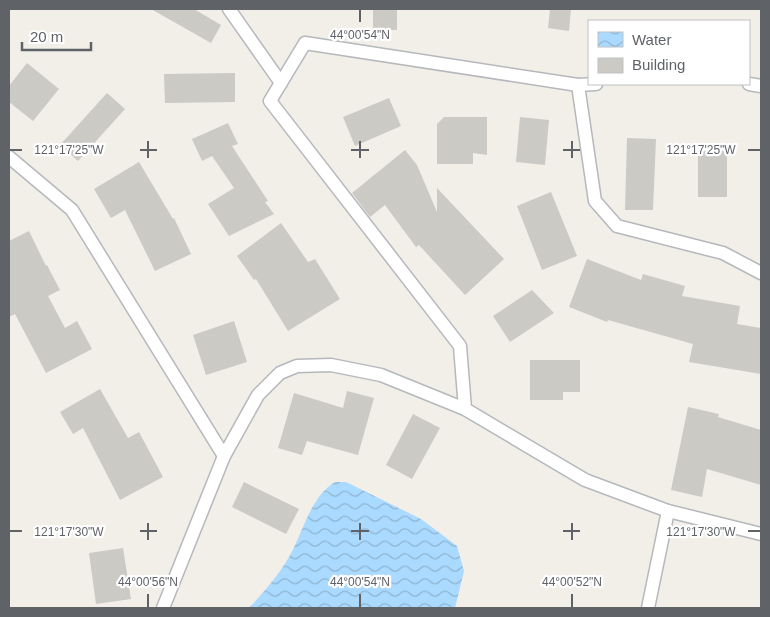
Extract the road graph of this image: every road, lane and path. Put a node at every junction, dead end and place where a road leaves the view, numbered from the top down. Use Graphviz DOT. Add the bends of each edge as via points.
graph roads {
  1 [pos="229,9"];
  2 [pos="281,83"];
  3 [pos="578,84"];
  4 [pos="588,84"];
  5 [pos="9,157"];
  6 [pos="761,273"];
  7 [pos="465,409"];
  8 [pos="224,456"];
  9 [pos="668,511"];
  10 [pos="761,534"];
  11 [pos="163,608"];
  12 [pos="648,608"];
  1 -- 2 [label="lane"];
  2 -- 3 [label="lane" via="306,43"];
  2 -- 7 [label="lane" via="270,101 460,346"];
  3 -- 4 [label="lane"];
  3 -- 6 [label="lane" via="595,200 617,226 722,253"];
  5 -- 8 [label="lane" via="72,210"];
  7 -- 8 [label="lane" via="381,375 331,365 298,366 280,373 258,395"];
  7 -- 9 [label="lane" via="585,480"];
  8 -- 11 [label="lane"];
  9 -- 10 [label="lane"];
  9 -- 12 [label="lane"];
}
